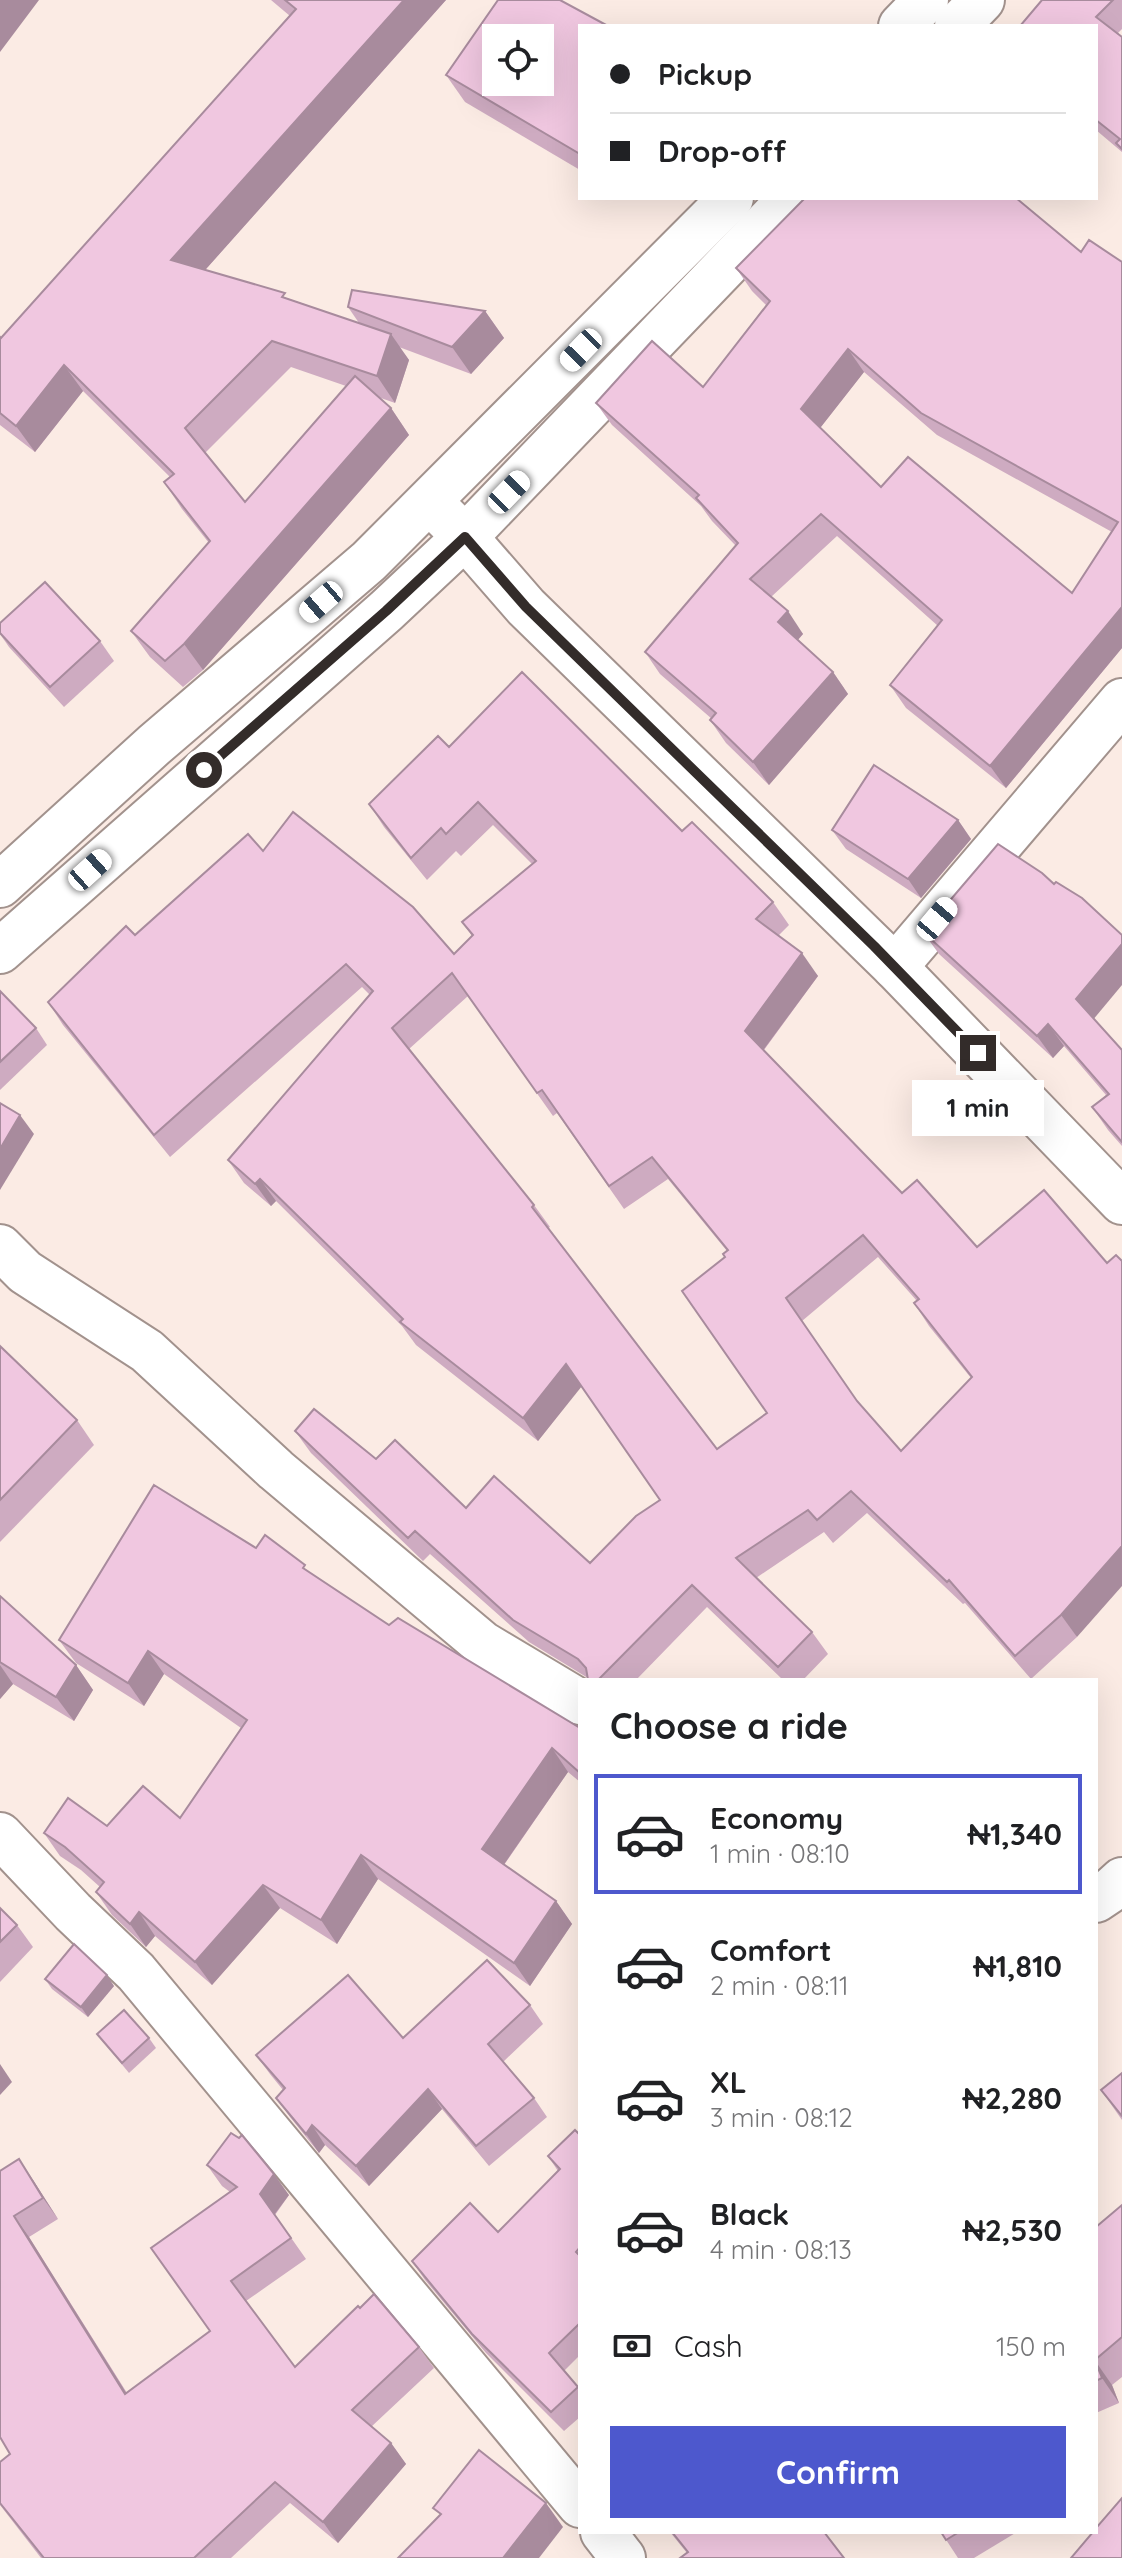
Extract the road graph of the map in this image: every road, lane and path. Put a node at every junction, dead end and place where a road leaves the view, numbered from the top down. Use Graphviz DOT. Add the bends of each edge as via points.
graph roads {
  1 [pos="926,0"];
  2 [pos="982,0"];
  3 [pos="903,24"];
  4 [pos="959,24"];
  5 [pos="729,200"];
  6 [pos="789,200"];
  7 [pos="430,502"];
  8 [pos="465,537"];
  9 [pos="1122,701"];
  10 [pos="0,885"];
  11 [pos="0,951"];
  12 [pos="895,967"];
  13 [pos="1122,1202"];
  14 [pos="0,1247"];
  15 [pos="578,1701"];
  16 [pos="0,1835"];
  17 [pos="578,2503"];
  1 -- 3 [label="street"];
  2 -- 4 [label="street"];
  5 -- 7 [label="street"];
  6 -- 8 [label="street"];
  7 -- 8 [label="street"];
  7 -- 10 [label="street"];
  8 -- 11 [label="street"];
  8 -- 12 [label="street" via="526,607"];
  9 -- 12 [label="street"];
  12 -- 13 [label="street"];
  14 -- 15 [label="street" via="25,1272 147,1351 276,1470 483,1644"];
  16 -- 17 [label="street" via="136,1972"];
}
